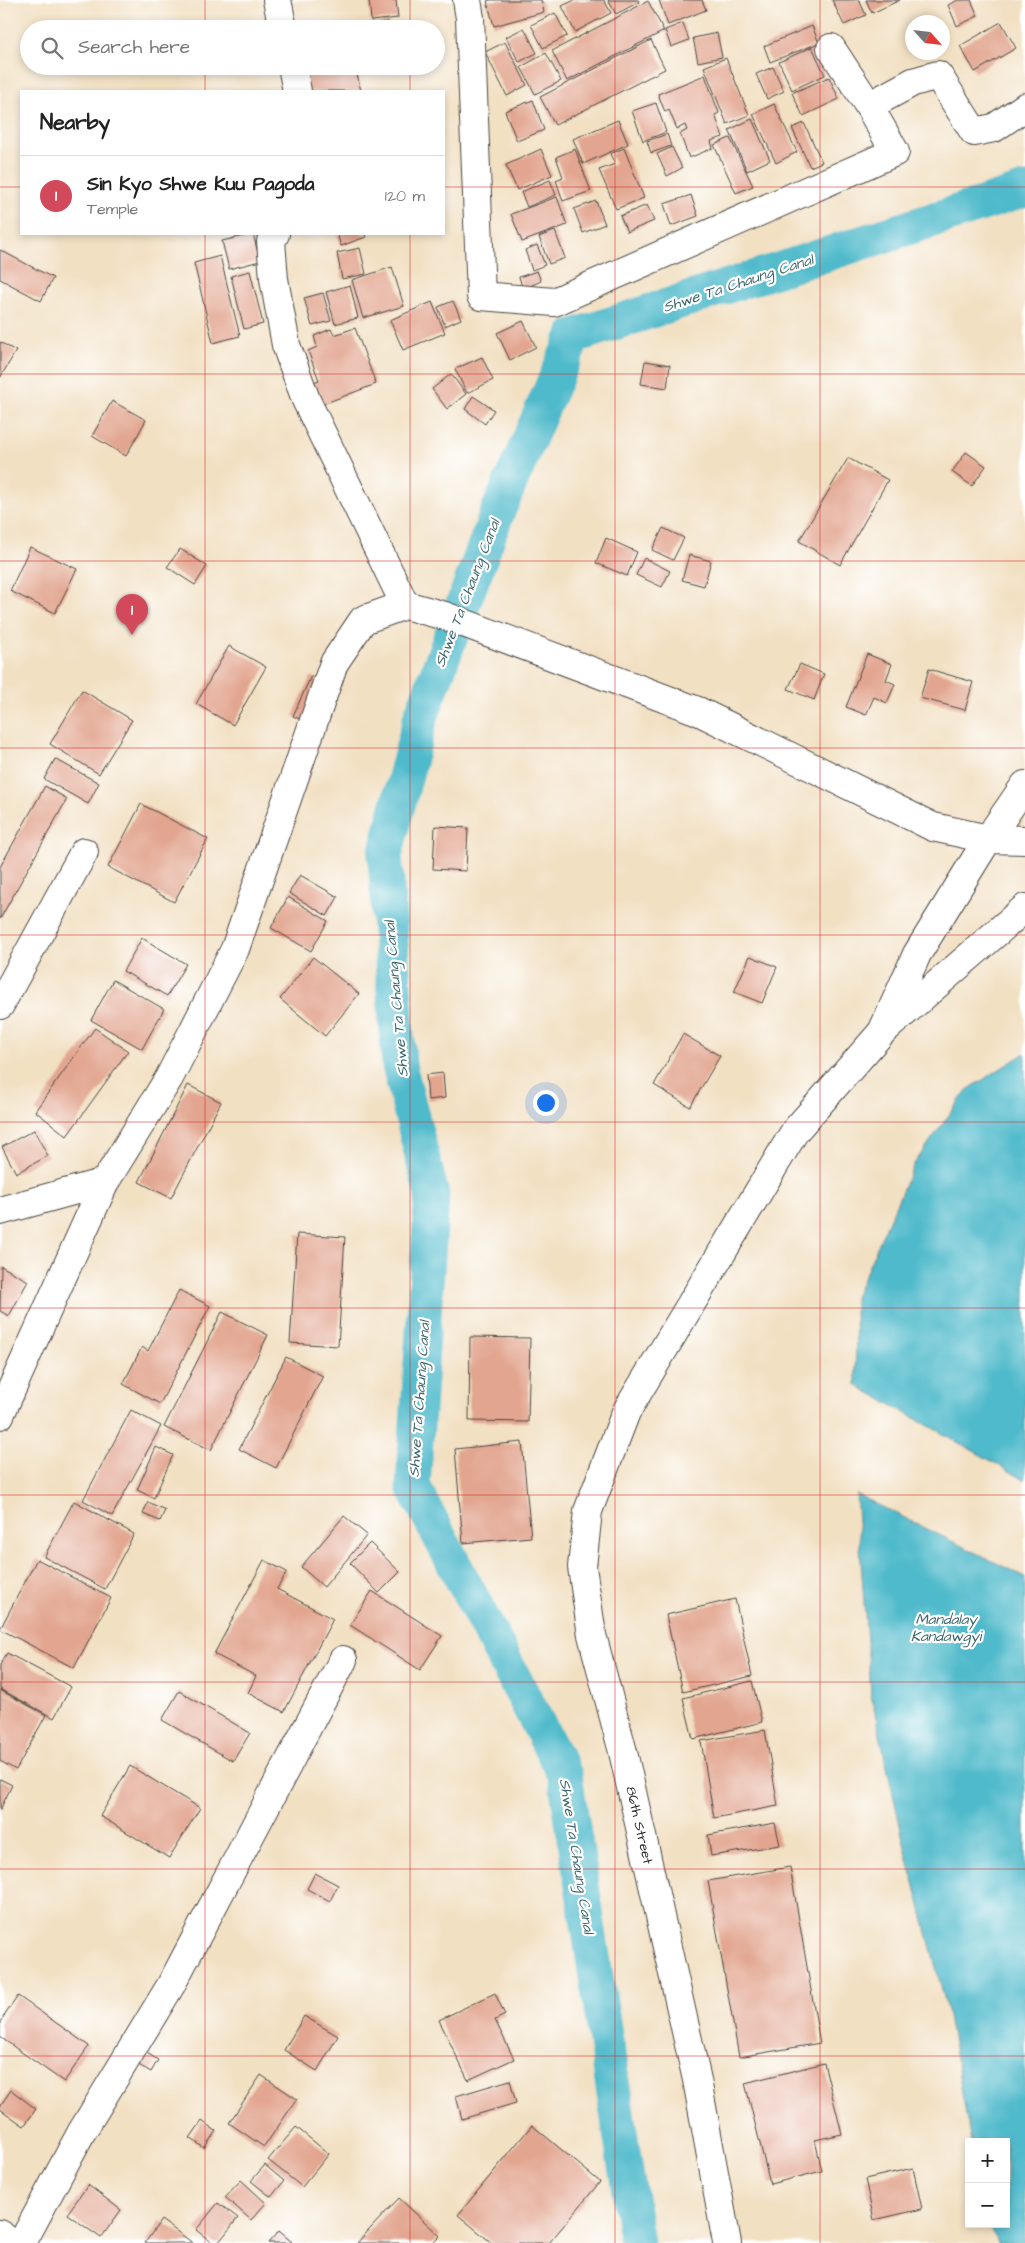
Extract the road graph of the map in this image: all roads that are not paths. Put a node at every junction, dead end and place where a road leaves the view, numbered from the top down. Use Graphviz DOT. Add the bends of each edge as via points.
graph roads {
  1 [pos="277,0"];
  2 [pos="467,0"];
  3 [pos="281,20"];
  4 [pos="831,48"];
  5 [pos="294,75"];
  6 [pos="298,90"];
  7 [pos="869,106"];
  8 [pos="1025,107"];
  9 [pos="274,235"];
  10 [pos="405,605"];
  11 [pos="1025,785"];
  12 [pos="988,838"];
  13 [pos="1025,840"];
  14 [pos="84,852"];
  15 [pos="1025,908"];
  16 [pos="0,1005"];
  17 [pos="882,1032"];
  18 [pos="104,1182"];
  19 [pos="0,1211"];
  20 [pos="0,1415"];
  21 [pos="343,1660"];
  22 [pos="0,2234"];
  23 [pos="10,2243"];
  24 [pos="22,2243"];
  25 [pos="727,2243"];
  1 -- 3 [label="street"];
  2 -- 7 [label="street" via="481,296 554,302 895,152"];
  4 -- 7 [label="street"];
  5 -- 6 [label="street"];
  7 -- 8 [label="street" via="913,82 938,75 974,132 994,128"];
  9 -- 10 [label="street" via="271,242 274,279 286,345 306,400"];
  10 -- 12 [label="street" via="445,616 698,711 933,828"];
  10 -- 18 [label="street" via="363,620 334,663 235,949 169,1078"];
  11 -- 12 [label="street"];
  12 -- 13 [label="street"];
  12 -- 17 [label="street" via="917,954"];
  14 -- 16 [label="street"];
  15 -- 17 [label="street"];
  17 -- 25 [label="street, 86th Street" via="795,1130 626,1412 588,1511 582,1567 592,1635 623,1752 697,2080"];
  18 -- 19 [label="street"];
  18 -- 20 [label="street"];
  21 -- 24 [label="street" via="171,1985 86,2125"];
  22 -- 23 [label="street"];
}
